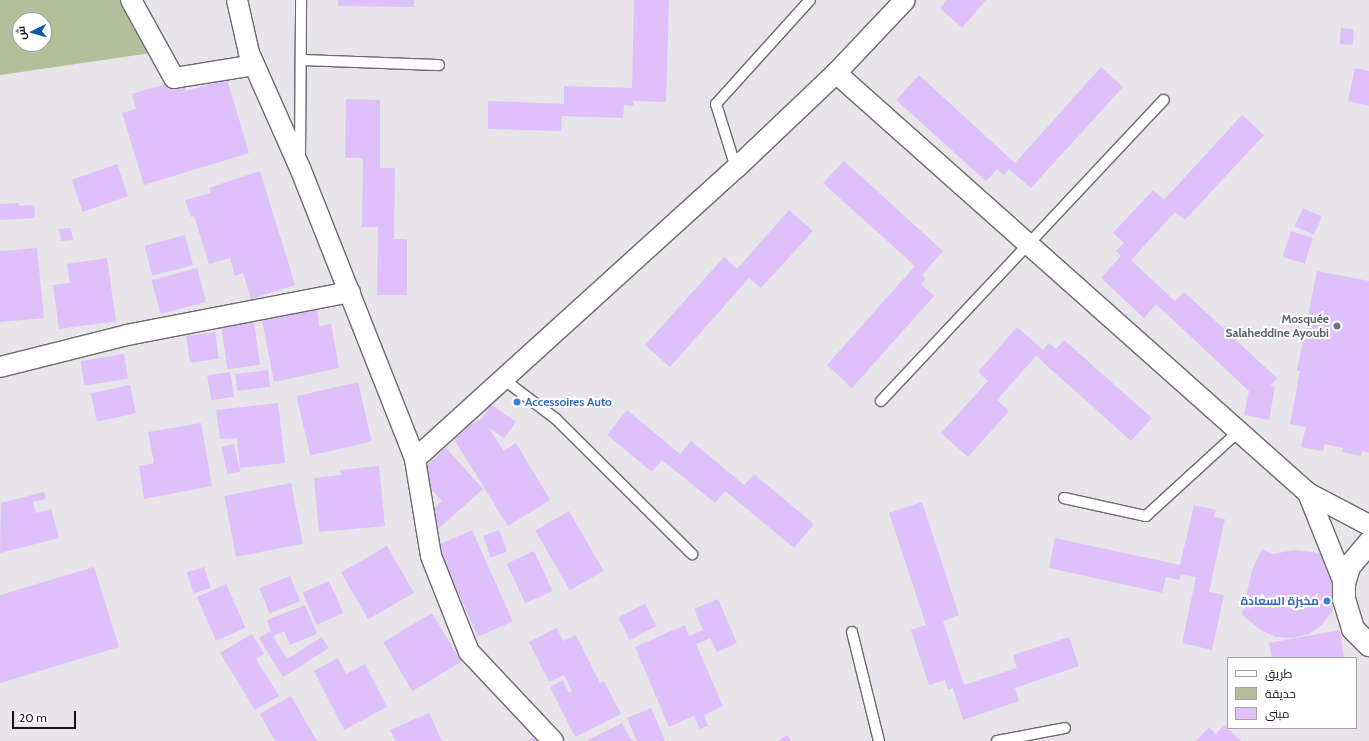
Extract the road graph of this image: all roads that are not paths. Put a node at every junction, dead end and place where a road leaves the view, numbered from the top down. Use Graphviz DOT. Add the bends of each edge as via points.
graph roads {
  1 [pos="131,0"];
  2 [pos="237,0"];
  3 [pos="301,0"];
  4 [pos="810,0"];
  5 [pos="905,0"];
  6 [pos="300,60"];
  7 [pos="254,65"];
  8 [pos="439,65"];
  9 [pos="836,73"];
  10 [pos="1164,100"];
  11 [pos="300,168"];
  12 [pos="736,168"];
  13 [pos="1029,244"];
  14 [pos="350,292"];
  15 [pos="0,368"];
  16 [pos="503,379"];
  17 [pos="881,401"];
  18 [pos="1239,431"];
  19 [pos="415,459"];
  20 [pos="1308,492"];
  21 [pos="1064,498"];
  22 [pos="1369,525"];
  23 [pos="1369,543"];
  24 [pos="692,554"];
  25 [pos="1344,583"];
  26 [pos="852,632"];
  27 [pos="1369,645"];
  28 [pos="1065,728"];
  29 [pos="553,741"];
  30 [pos="879,741"];
  31 [pos="997,741"];
  1 -- 7 [label="street" via="174,78"];
  2 -- 7 [label="street"];
  3 -- 6 [label="lane"];
  4 -- 12 [label="lane" via="716,104"];
  5 -- 9 [label="street"];
  6 -- 8 [label="lane"];
  6 -- 11 [label="lane"];
  7 -- 11 [label="street"];
  9 -- 12 [label="street"];
  9 -- 13 [label="street"];
  10 -- 13 [label="lane"];
  11 -- 14 [label="street"];
  12 -- 16 [label="street"];
  13 -- 17 [label="lane"];
  13 -- 18 [label="street"];
  14 -- 15 [label="street" via="127,335"];
  14 -- 19 [label="street"];
  16 -- 19 [label="street"];
  16 -- 24 [label="lane" via="556,419"];
  18 -- 20 [label="street"];
  18 -- 21 [label="lane" via="1146,516"];
  19 -- 29 [label="street" via="432,556 469,652"];
  20 -- 22 [label="street"];
  20 -- 25 [label="street"];
  23 -- 25 [label="street" via="1349,567"];
  25 -- 27 [label="street" via="1347,614 1353,629"];
  26 -- 30 [label="lane"];
  28 -- 31 [label="lane"];
}
